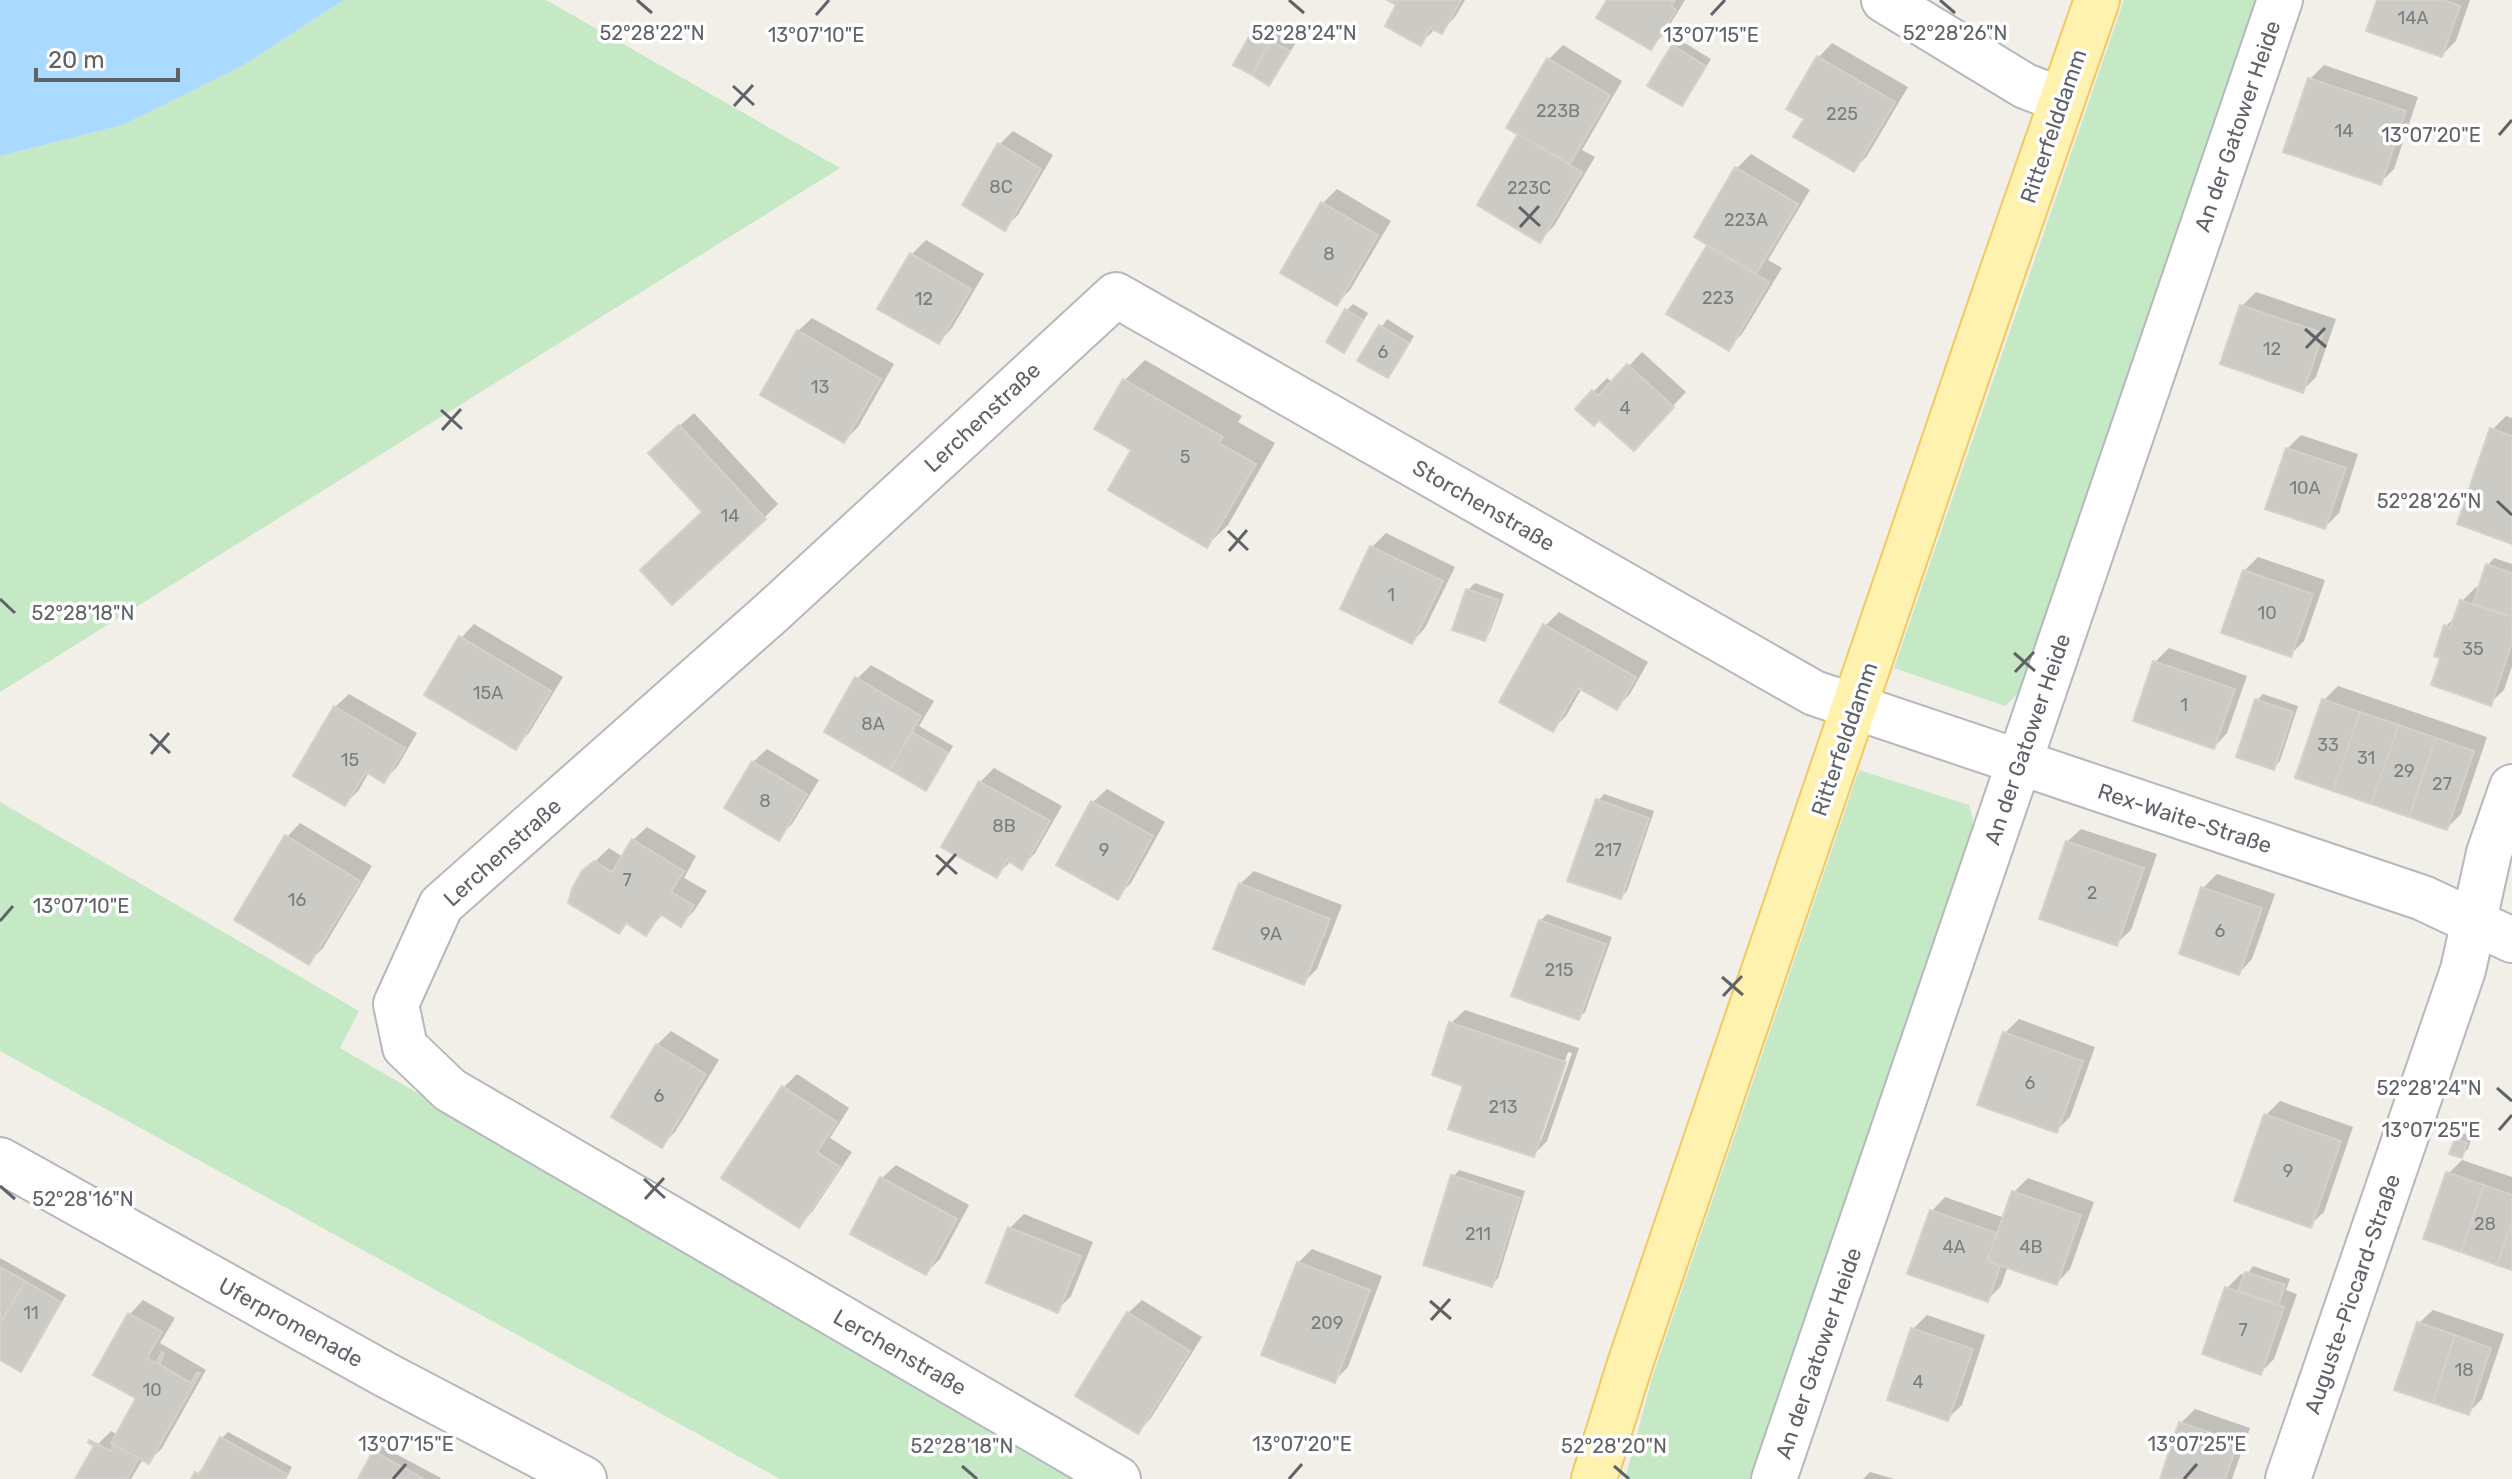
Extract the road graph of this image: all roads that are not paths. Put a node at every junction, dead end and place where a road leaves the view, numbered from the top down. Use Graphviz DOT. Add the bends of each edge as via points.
graph roads {
  1 [pos="1884,0"];
  2 [pos="2097,0"];
  3 [pos="2280,0"];
  4 [pos="2062,100"];
  5 [pos="1116,295"];
  6 [pos="1855,707"];
  7 [pos="2018,763"];
  8 [pos="2512,787"];
  9 [pos="2494,931"];
  10 [pos="0,1160"];
  11 [pos="584,1479"];
  12 [pos="1118,1479"];
  13 [pos="1594,1479"];
  14 [pos="1774,1479"];
  15 [pos="2288,1479"];
  1 -- 4 [label="street" via="2025,86"];
  2 -- 4 [label="main road, Ritterfelddamm"];
  3 -- 7 [label="street, An der Gatower Heide"];
  4 -- 6 [label="main road, Ritterfelddamm"];
  5 -- 6 [label="street, Storchenstraße" via="1814,693"];
  5 -- 12 [label="street, Lerchenstraße" via="771,613 441,905 396,1004 405,1047 450,1090"];
  6 -- 7 [label="street, Rex-Waite-Straße"];
  6 -- 13 [label="main road, Ritterfelddamm"];
  7 -- 9 [label="street, Rex-Waite-Straße" via="2423,898"];
  7 -- 14 [label="street, An der Gatower Heide"];
  8 -- 9 [label="street, Auguste-Piccard-Straße" via="2489,853"];
  9 -- 15 [label="street, Auguste-Piccard-Straße" via="2463,970"];
  10 -- 11 [label="street, Uferpromenade"];
}
